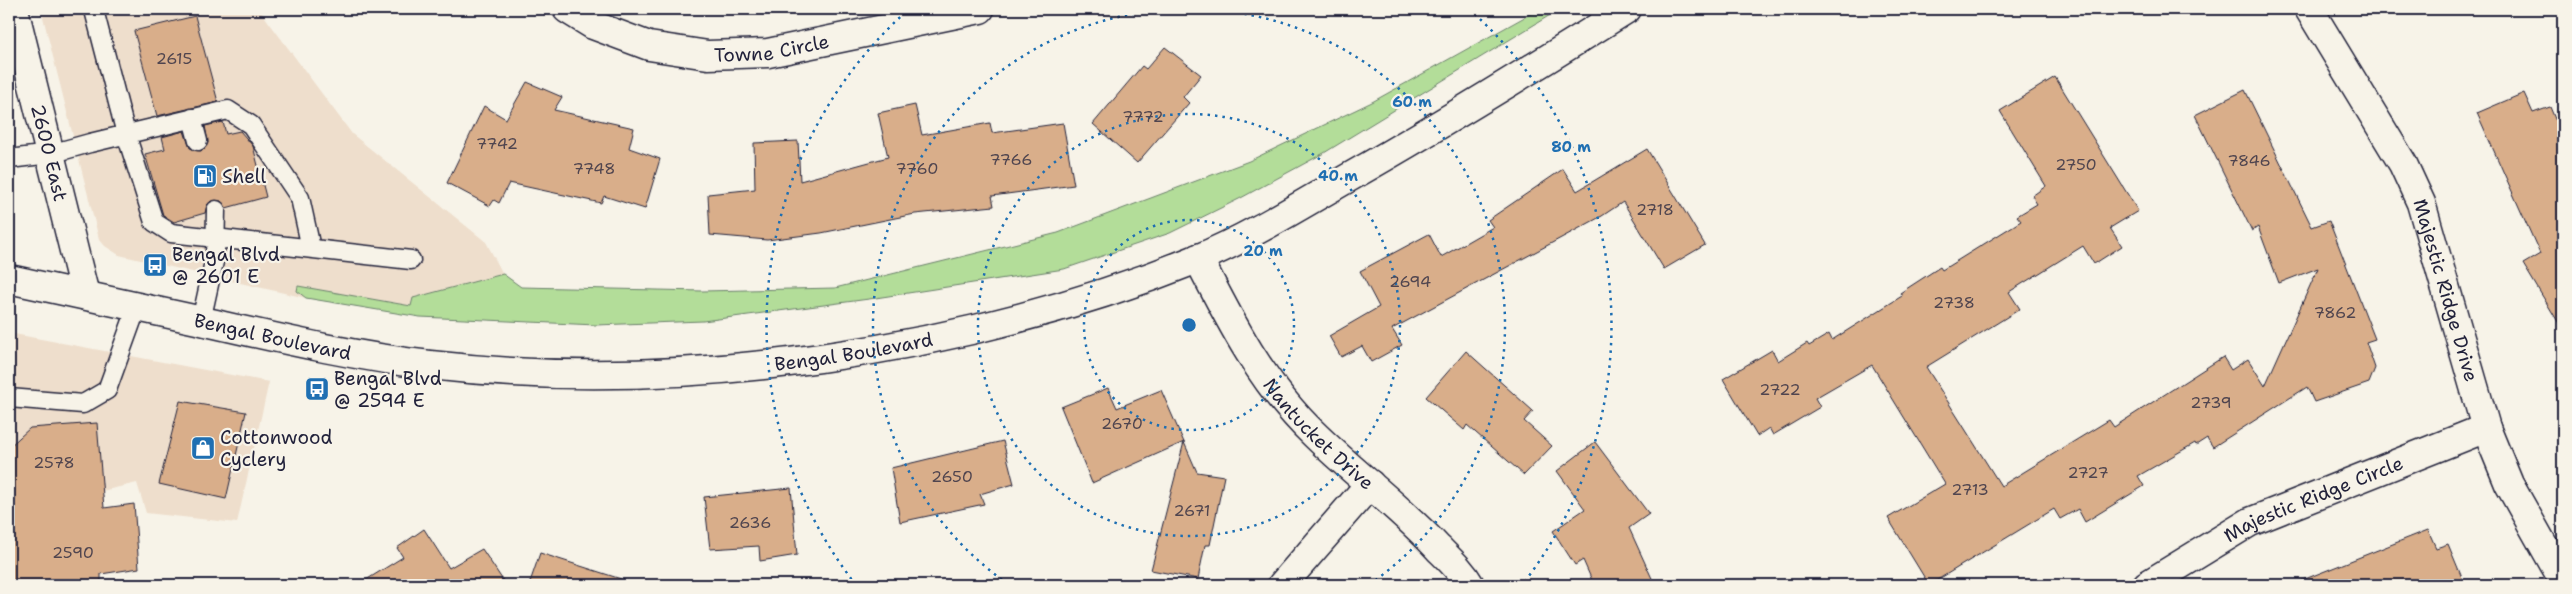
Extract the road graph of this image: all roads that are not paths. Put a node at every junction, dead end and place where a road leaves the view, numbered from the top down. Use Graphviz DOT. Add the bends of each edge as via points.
graph roads {
  1 [pos="14,9"];
  2 [pos="567,9"];
  3 [pos="980,9"];
  4 [pos="1627,9"];
  5 [pos="2309,9"];
  6 [pos="95,14"];
  7 [pos="192,118"];
  8 [pos="126,134"];
  9 [pos="198,141"];
  10 [pos="50,154"];
  11 [pos="9,159"];
  12 [pos="216,210"];
  13 [pos="217,236"];
  14 [pos="311,248"];
  15 [pos="1198,258"];
  16 [pos="412,260"];
  17 [pos="9,279"];
  18 [pos="85,296"];
  19 [pos="137,307"];
  20 [pos="201,321"];
  21 [pos="9,398"];
  22 [pos="2486,428"];
  23 [pos="1370,484"];
  24 [pos="2563,580"];
  25 [pos="1282,585"];
  26 [pos="1470,585"];
  27 [pos="2147,585"];
  1 -- 10 [label="street, 2600 East"];
  2 -- 3 [label="street, Towne Circle" via="593,24 649,46 708,56 768,53"];
  4 -- 15 [label="street, Bengal Boulevard" via="1450,120 1258,230"];
  5 -- 22 [label="street, Majestic Ridge Drive" via="2403,164 2421,202"];
  6 -- 8 [label="lane"];
  7 -- 8 [label="lane"];
  7 -- 9 [label="lane"];
  7 -- 14 [label="lane" via="228,110 251,125 300,198"];
  8 -- 10 [label="lane"];
  8 -- 13 [label="lane" via="154,222 171,233"];
  10 -- 11 [label="lane"];
  10 -- 18 [label="street, 2600 East"];
  12 -- 13 [label="lane"];
  13 -- 14 [label="lane"];
  13 -- 20 [label="lane"];
  14 -- 16 [label="lane"];
  15 -- 20 [label="street, Bengal Boulevard" via="1026,315 930,338 766,365 680,372 502,372 300,344"];
  15 -- 23 [label="street, Nantucket Drive" via="1246,349 1281,398 1313,434"];
  17 -- 18 [label="street, Bengal Boulevard"];
  18 -- 19 [label="street, Bengal Boulevard"];
  19 -- 20 [label="street, Bengal Boulevard"];
  19 -- 21 [label="lane" via="107,390 83,404"];
  22 -- 24 [label="street, Majestic Ridge Drive" via="2509,484"];
  22 -- 27 [label="street, Majestic Ridge Circle" via="2258,519"];
  23 -- 25 [label="street"];
  23 -- 26 [label="street, Nantucket Drive" via="1416,525"];
}
